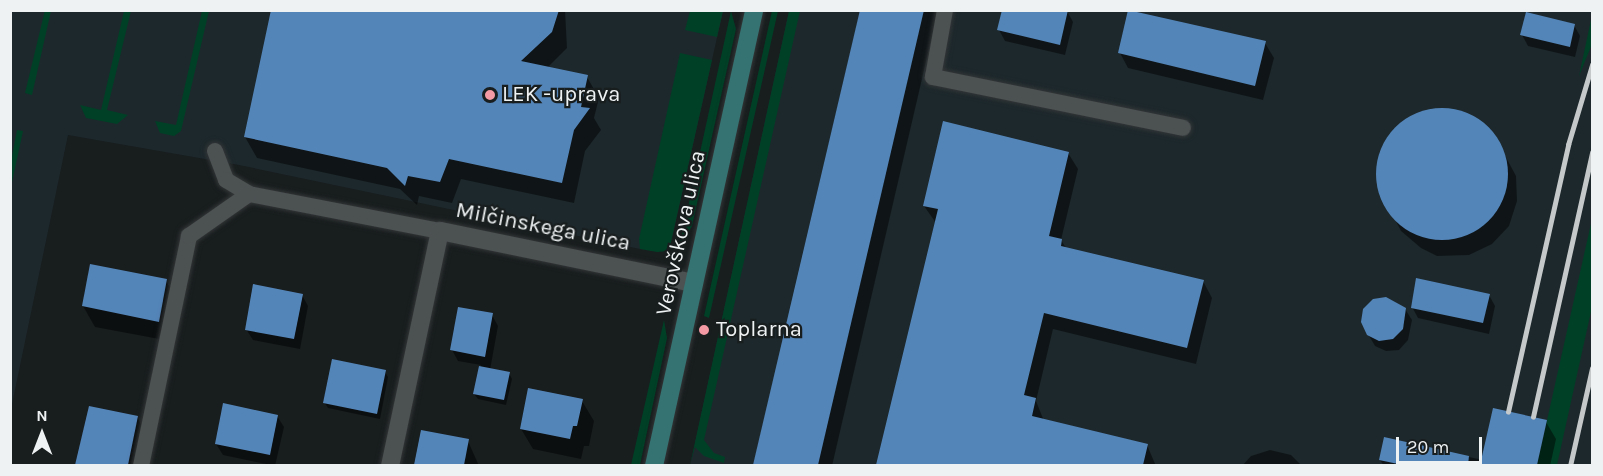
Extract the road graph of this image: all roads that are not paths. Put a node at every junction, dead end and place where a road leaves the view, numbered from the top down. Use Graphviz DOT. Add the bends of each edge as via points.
graph roads {
  1 [pos="754,10"];
  2 [pos="945,10"];
  3 [pos="1183,128"];
  4 [pos="215,151"];
  5 [pos="249,194"];
  6 [pos="440,231"];
  7 [pos="694,283"];
  8 [pos="141,465"];
  9 [pos="390,465"];
  10 [pos="654,465"];
  1 -- 7 [label="street, Verovškova ulica"];
  2 -- 3 [label="lane" via="933,77"];
  4 -- 5 [label="lane" via="226,180"];
  5 -- 6 [label="lane"];
  5 -- 8 [label="lane" via="189,236"];
  6 -- 7 [label="street, Milčinskega ulica"];
  6 -- 9 [label="street, Milčinskega ulica"];
  7 -- 10 [label="street, Verovškova ulica"];
}
